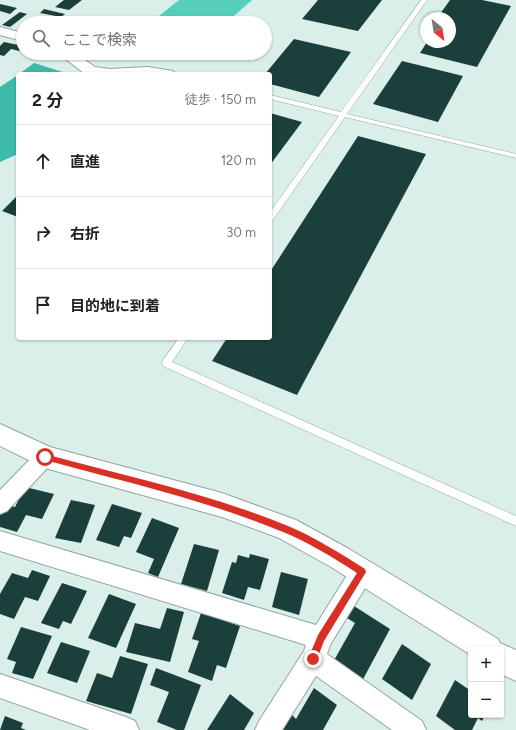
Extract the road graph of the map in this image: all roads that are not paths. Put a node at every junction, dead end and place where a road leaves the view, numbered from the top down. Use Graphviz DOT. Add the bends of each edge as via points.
graph roads {
  1 [pos="424,0"];
  2 [pos="0,31"];
  3 [pos="16,35"];
  4 [pos="75,60"];
  5 [pos="97,72"];
  6 [pos="135,72"];
  7 [pos="155,72"];
  8 [pos="272,97"];
  9 [pos="344,114"];
  10 [pos="516,156"];
  11 [pos="272,215"];
  12 [pos="183,340"];
  13 [pos="0,434"];
  14 [pos="45,457"];
  15 [pos="0,504"];
  16 [pos="516,521"];
  17 [pos="0,541"];
  18 [pos="362,572"];
  19 [pos="483,646"];
  20 [pos="317,648"];
  21 [pos="504,659"];
  22 [pos="516,666"];
  23 [pos="0,686"];
  24 [pos="126,730"];
  25 [pos="268,730"];
  26 [pos="413,730"];
  1 -- 9 [label="lane"];
  2 -- 3 [label="street"];
  4 -- 5 [label="street" via="91,71"];
  6 -- 7 [label="street"];
  8 -- 9 [label="lane"];
  9 -- 10 [label="lane"];
  9 -- 11 [label="lane"];
  12 -- 16 [label="lane" via="166,363"];
  13 -- 14 [label="street"];
  14 -- 15 [label="street"];
  14 -- 18 [label="street" via="222,505 287,529"];
  17 -- 20 [label="street"];
  18 -- 19 [label="street"];
  18 -- 20 [label="street"];
  20 -- 25 [label="street"];
  20 -- 26 [label="street"];
  21 -- 22 [label="street"];
  23 -- 24 [label="street"];
}
